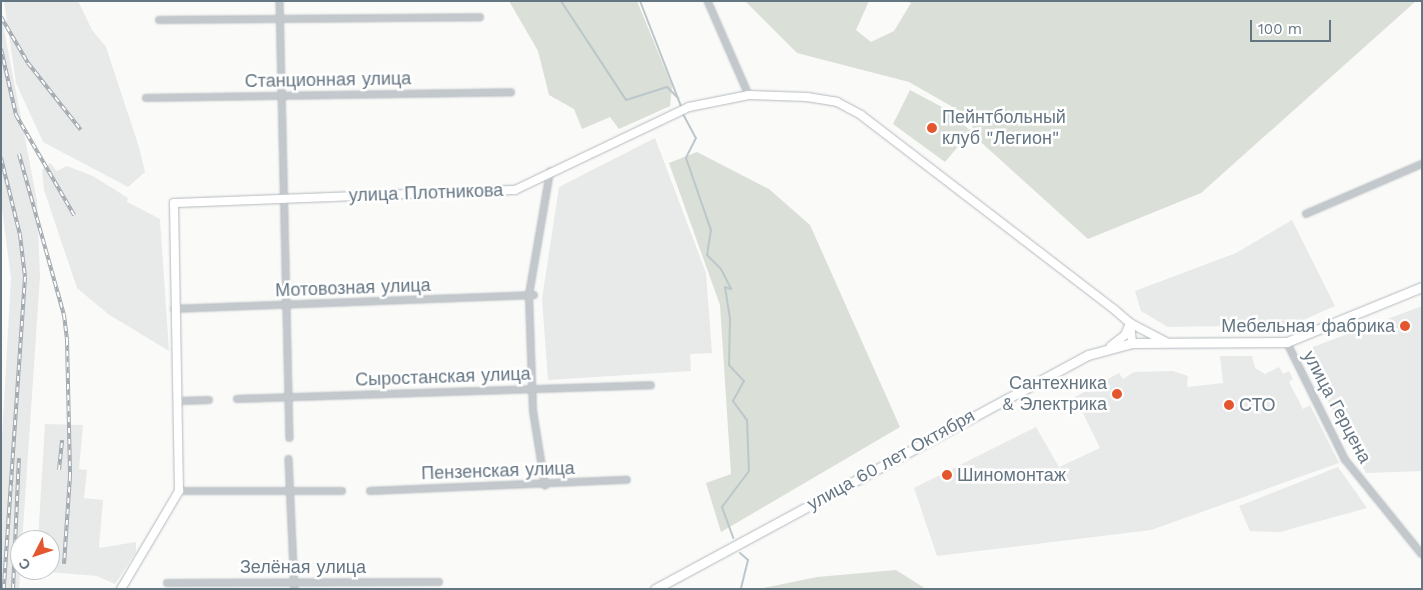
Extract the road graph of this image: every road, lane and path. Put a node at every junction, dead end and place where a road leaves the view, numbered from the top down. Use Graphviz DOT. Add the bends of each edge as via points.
graph roads {
  1 [pos="280,1"];
  2 [pos="708,1"];
  3 [pos="480,17"];
  4 [pos="159,20"];
  5 [pos="280,20"];
  6 [pos="511,92"];
  7 [pos="283,95"];
  8 [pos="749,95"];
  9 [pos="146,98"];
  10 [pos="1422,164"];
  11 [pos="550,172"];
  12 [pos="286,198"];
  13 [pos="1306,214"];
  14 [pos="1422,288"];
  15 [pos="532,295"];
  16 [pos="287,306"];
  17 [pos="174,309"];
  18 [pos="1130,323"];
  19 [pos="1287,342"];
  20 [pos="1132,343"];
  21 [pos="1172,344"];
  22 [pos="1111,346"];
  23 [pos="651,385"];
  24 [pos="534,390"];
  25 [pos="288,397"];
  26 [pos="237,399"];
  27 [pos="209,400"];
  28 [pos="180,402"];
  29 [pos="290,438"];
  30 [pos="289,460"];
  31 [pos="627,480"];
  32 [pos="545,486"];
  33 [pos="179,490"];
  34 [pos="293,490"];
  35 [pos="342,491"];
  36 [pos="370,491"];
  37 [pos="1422,554"];
  38 [pos="295,582"];
  39 [pos="439,582"];
  40 [pos="166,583"];
  41 [pos="120,589"];
  42 [pos="295,589"];
  43 [pos="655,589"];
  1 -- 5 [label="street"];
  2 -- 8 [label="street"];
  3 -- 5 [label="street"];
  4 -- 5 [label="street"];
  5 -- 7 [label="street"];
  6 -- 7 [label="street, Станционная улица"];
  7 -- 9 [label="street, Станционная улица"];
  7 -- 12 [label="street"];
  8 -- 11 [label="street, улица Плотникова" via="689,106"];
  8 -- 18 [label="street" via="837,102 861,115"];
  10 -- 13 [label="street"];
  11 -- 12 [label="street, улица Плотникова" via="515,190"];
  11 -- 15 [label="street"];
  12 -- 16 [label="street"];
  12 -- 17 [label="street, улица Плотникова" via="174,203"];
  14 -- 19 [label="main road, улица 60 лет Октября"];
  15 -- 16 [label="street, Мотовозная улица"];
  15 -- 24 [label="street"];
  16 -- 17 [label="street, Мотовозная улица"];
  16 -- 25 [label="street"];
  17 -- 28 [label="street"];
  18 -- 20 [label="street"];
  18 -- 21 [label="street"];
  18 -- 22 [label="street" via="1126,335"];
  19 -- 21 [label="main road, улица 60 лет Октября"];
  19 -- 37 [label="street, улица Герцена" via="1345,459"];
  20 -- 21 [label="main road, улица 60 лет Октября"];
  20 -- 22 [label="main road, улица 60 лет Октября"];
  22 -- 43 [label="main road, улица 60 лет Октября" via="994,404"];
  23 -- 24 [label="street, Сыростанская улица"];
  24 -- 25 [label="street, Сыростанская улица"];
  24 -- 32 [label="street"];
  25 -- 26 [label="street, Сыростанская улица"];
  25 -- 29 [label="street"];
  27 -- 28 [label="street"];
  28 -- 33 [label="street"];
  30 -- 34 [label="street"];
  31 -- 32 [label="street, Пензенская улица"];
  32 -- 36 [label="street, Пензенская улица"];
  33 -- 34 [label="street"];
  33 -- 41 [label="street"];
  34 -- 35 [label="street"];
  34 -- 38 [label="street"];
  38 -- 39 [label="street, Зелёная улица"];
  38 -- 40 [label="street, Зелёная улица"];
  38 -- 42 [label="street"];
}
